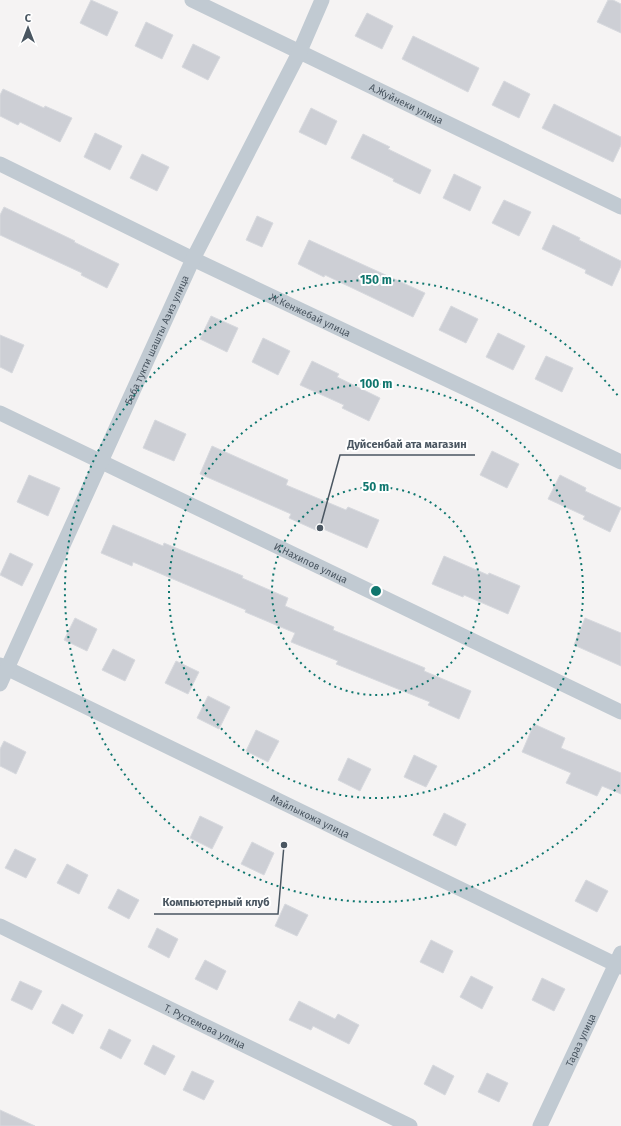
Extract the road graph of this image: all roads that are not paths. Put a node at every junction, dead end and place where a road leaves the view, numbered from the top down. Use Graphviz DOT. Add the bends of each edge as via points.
graph roads {
  1 [pos="192,0"];
  2 [pos="322,0"];
  3 [pos="300,51"];
  4 [pos="0,164"];
  5 [pos="621,208"];
  6 [pos="193,259"];
  7 [pos="0,413"];
  8 [pos="102,461"];
  9 [pos="621,462"];
  10 [pos="4,667"];
  11 [pos="0,684"];
  12 [pos="621,712"];
  13 [pos="0,926"];
  14 [pos="619,961"];
  15 [pos="410,1126"];
  16 [pos="540,1126"];
  1 -- 3 [label="street, А.Жуйнеки улица"];
  2 -- 3 [label="street, Баба тукти шашты Азиз улица"];
  3 -- 5 [label="street, А.Жуйнеки улица"];
  3 -- 6 [label="street, Баба тукти шашты Азиз улица"];
  4 -- 6 [label="street, Ж.Кенжебай улица"];
  6 -- 8 [label="street, Баба тукти шашты Азиз улица"];
  6 -- 9 [label="street, Ж.Кенжебай улица"];
  7 -- 8 [label="street, И.Нахипов улица"];
  8 -- 10 [label="street, Баба тукти шашты Азиз улица"];
  8 -- 12 [label="street, И.Нахипов улица"];
  10 -- 11 [label="street, Баба тукти шашты Азиз улица"];
  10 -- 14 [label="street, Майлыкожа улица"];
  13 -- 15 [label="street, Т. Рустемова улица"];
  14 -- 16 [label="street, Тараз улица"];
}
